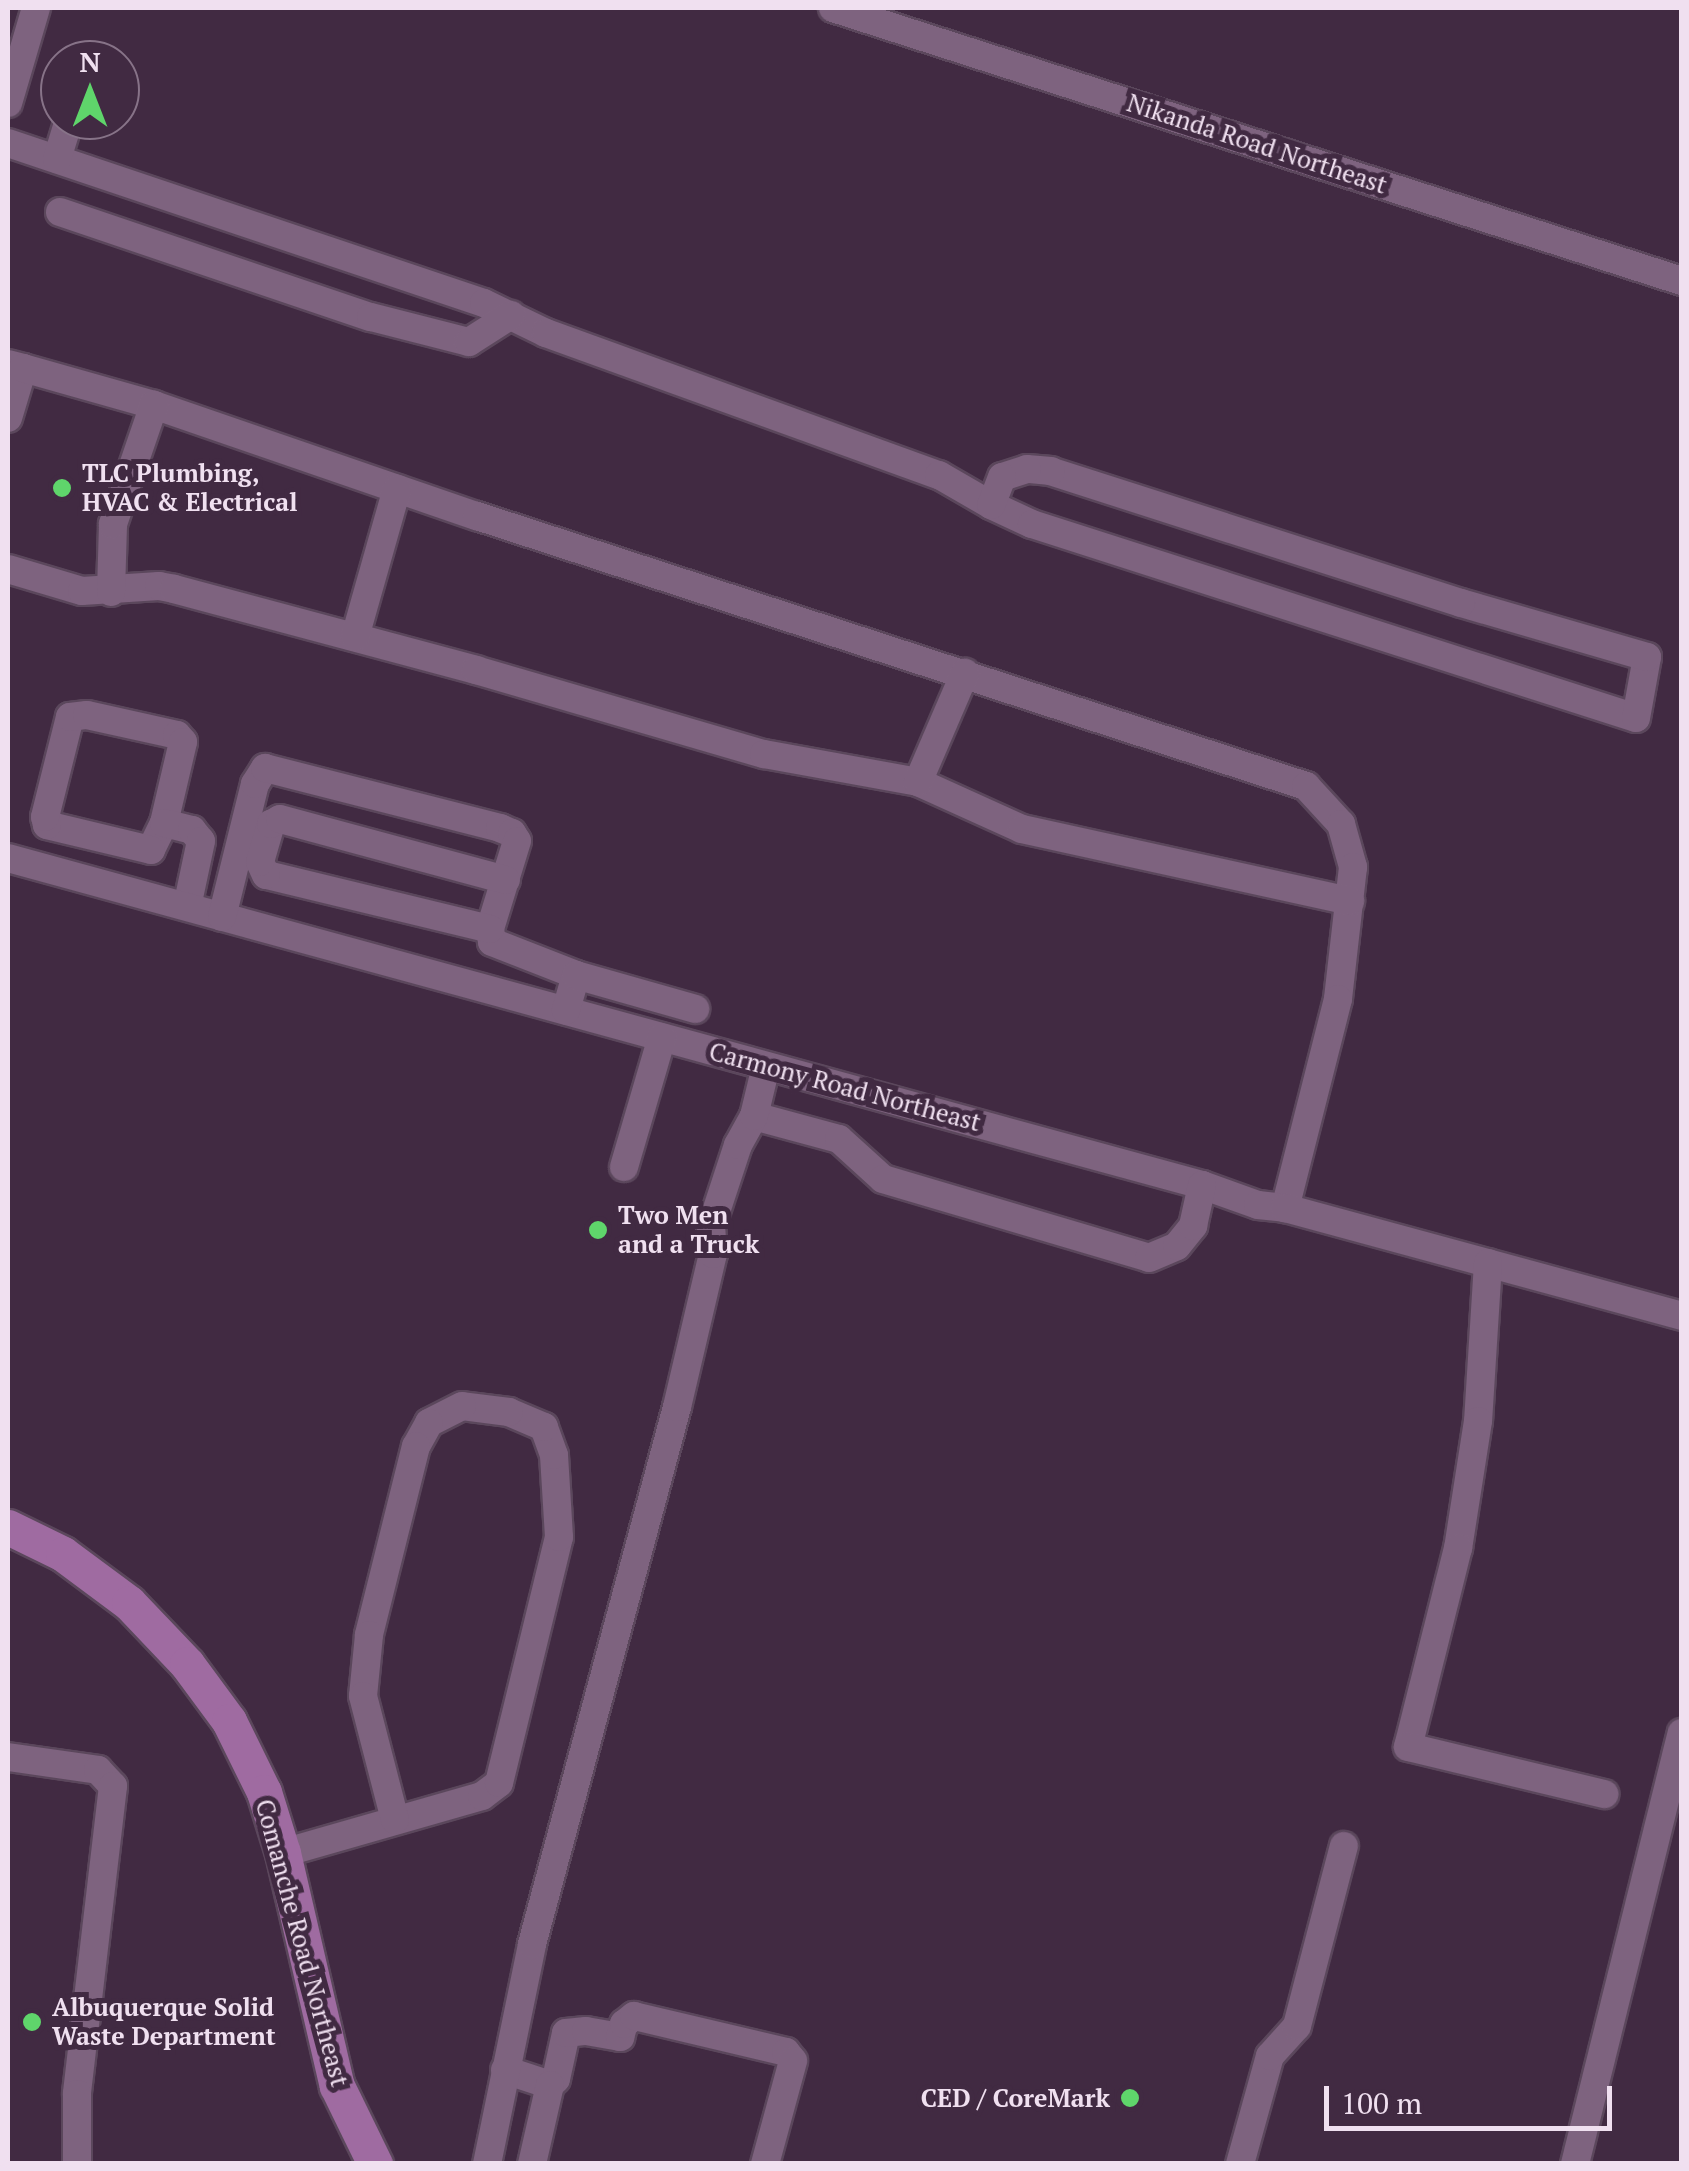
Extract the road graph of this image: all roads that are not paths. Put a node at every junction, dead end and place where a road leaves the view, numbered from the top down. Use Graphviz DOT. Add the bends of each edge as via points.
graph roads {
  1 [pos="36,8"];
  2 [pos="833,8"];
  3 [pos="8,103"];
  4 [pos="63,140"];
  5 [pos="8,143"];
  6 [pos="57,159"];
  7 [pos="60,212"];
  8 [pos="1682,280"];
  9 [pos="511,316"];
  10 [pos="15,366"];
  11 [pos="154,405"];
  12 [pos="8,418"];
  13 [pos="397,489"];
  14 [pos="991,505"];
  15 [pos="8,569"];
  16 [pos="111,592"];
  17 [pos="355,637"];
  18 [pos="964,673"];
  19 [pos="918,782"];
  20 [pos="164,824"];
  21 [pos="8,858"];
  22 [pos="506,880"];
  23 [pos="1350,901"];
  24 [pos="187,908"];
  25 [pos="222,917"];
  26 [pos="490,929"];
  27 [pos="576,974"];
  28 [pos="695,1009"];
  29 [pos="566,1011"];
  30 [pos="662,1037"];
  31 [pos="766,1066"];
  32 [pos="754,1116"];
  33 [pos="624,1167"];
  34 [pos="1202,1185"];
  35 [pos="1285,1208"];
  36 [pos="1488,1263"];
  37 [pos="1682,1316"];
  38 [pos="8,1527"];
  39 [pos="1682,1733"];
  40 [pos="8,1756"];
  41 [pos="1604,1794"];
  42 [pos="395,1820"];
  43 [pos="1344,1846"];
  44 [pos="283,1853"];
  45 [pos="505,2070"];
  46 [pos="550,2085"];
  47 [pos="76,2164"];
  48 [pos="376,2164"];
  49 [pos="487,2164"];
  50 [pos="532,2164"];
  51 [pos="765,2164"];
  52 [pos="1240,2164"];
  53 [pos="1576,2164"];
  1 -- 3 [label="street"];
  2 -- 8 [label="street, Nikanda Road Northeast"];
  4 -- 6 [label="street"];
  5 -- 6 [label="street"];
  6 -- 9 [label="street"];
  7 -- 9 [label="street" via="371,317 469,342"];
  9 -- 14 [label="street" via="938,475"];
  10 -- 11 [label="street"];
  10 -- 12 [label="street"];
  11 -- 13 [label="street"];
  11 -- 16 [label="street" via="113,524"];
  13 -- 17 [label="street"];
  13 -- 18 [label="street"];
  14 -- 14 [label="street" via="1032,524 1636,718 1647,656 1461,604 1050,472 1028,468 1002,478"];
  15 -- 16 [label="street" via="82,591"];
  16 -- 17 [label="street" via="159,586"];
  17 -- 19 [label="street" via="764,754"];
  18 -- 19 [label="street"];
  18 -- 23 [label="street" via="1306,786 1341,824 1353,867"];
  19 -- 23 [label="street" via="1022,829"];
  20 -- 20 [label="street" via="183,742 177,734 70,717 47,825 151,850"];
  20 -- 24 [label="street" via="192,830 201,841"];
  21 -- 24 [label="street, Carmony Road Northeast"];
  22 -- 25 [label="street" via="517,841 512,833 265,768 255,784"];
  22 -- 26 [label="street"];
  22 -- 26 [label="street" via="280,819 271,824 260,862 266,874"];
  23 -- 35 [label="street" via="1338,999"];
  24 -- 25 [label="street, Carmony Road Northeast"];
  25 -- 29 [label="street, Carmony Road Northeast"];
  26 -- 27 [label="street" via="492,942"];
  27 -- 28 [label="street"];
  27 -- 29 [label="street"];
  29 -- 30 [label="street, Carmony Road Northeast"];
  30 -- 31 [label="street, Carmony Road Northeast"];
  30 -- 33 [label="street"];
  31 -- 32 [label="street"];
  31 -- 34 [label="street, Carmony Road Northeast"];
  32 -- 34 [label="street" via="839,1138 883,1179 1149,1258 1176,1246 1193,1226"];
  32 -- 45 [label="street" via="711,1227 713,1254 677,1407 532,1944"];
  34 -- 35 [label="street, Carmony Road Northeast"];
  35 -- 36 [label="street, Carmony Road Northeast"];
  36 -- 37 [label="street, Carmony Road Northeast"];
  36 -- 41 [label="street" via="1476,1439 1458,1548 1408,1747"];
  38 -- 44 [label="main road, Comanche Road Northeast" via="63,1554 129,1602 187,1664 229,1722 264,1792"];
  39 -- 53 [label="street"];
  40 -- 47 [label="street" via="98,1770 113,1786 76,2094"];
  42 -- 42 [label="street" via="482,1796 499,1783 558,1537 554,1455 544,1427 509,1412 462,1406 429,1423 416,1446 370,1635 363,1696"];
  42 -- 44 [label="street"];
  43 -- 52 [label="street" via="1297,2026 1270,2056"];
  44 -- 48 [label="main road, Comanche Road Northeast" via="337,2086"];
  45 -- 46 [label="street"];
  45 -- 49 [label="street"];
  46 -- 50 [label="street"];
  46 -- 51 [label="street" via="566,2033 620,2037 634,2016 786,2052 793,2061"];
}
